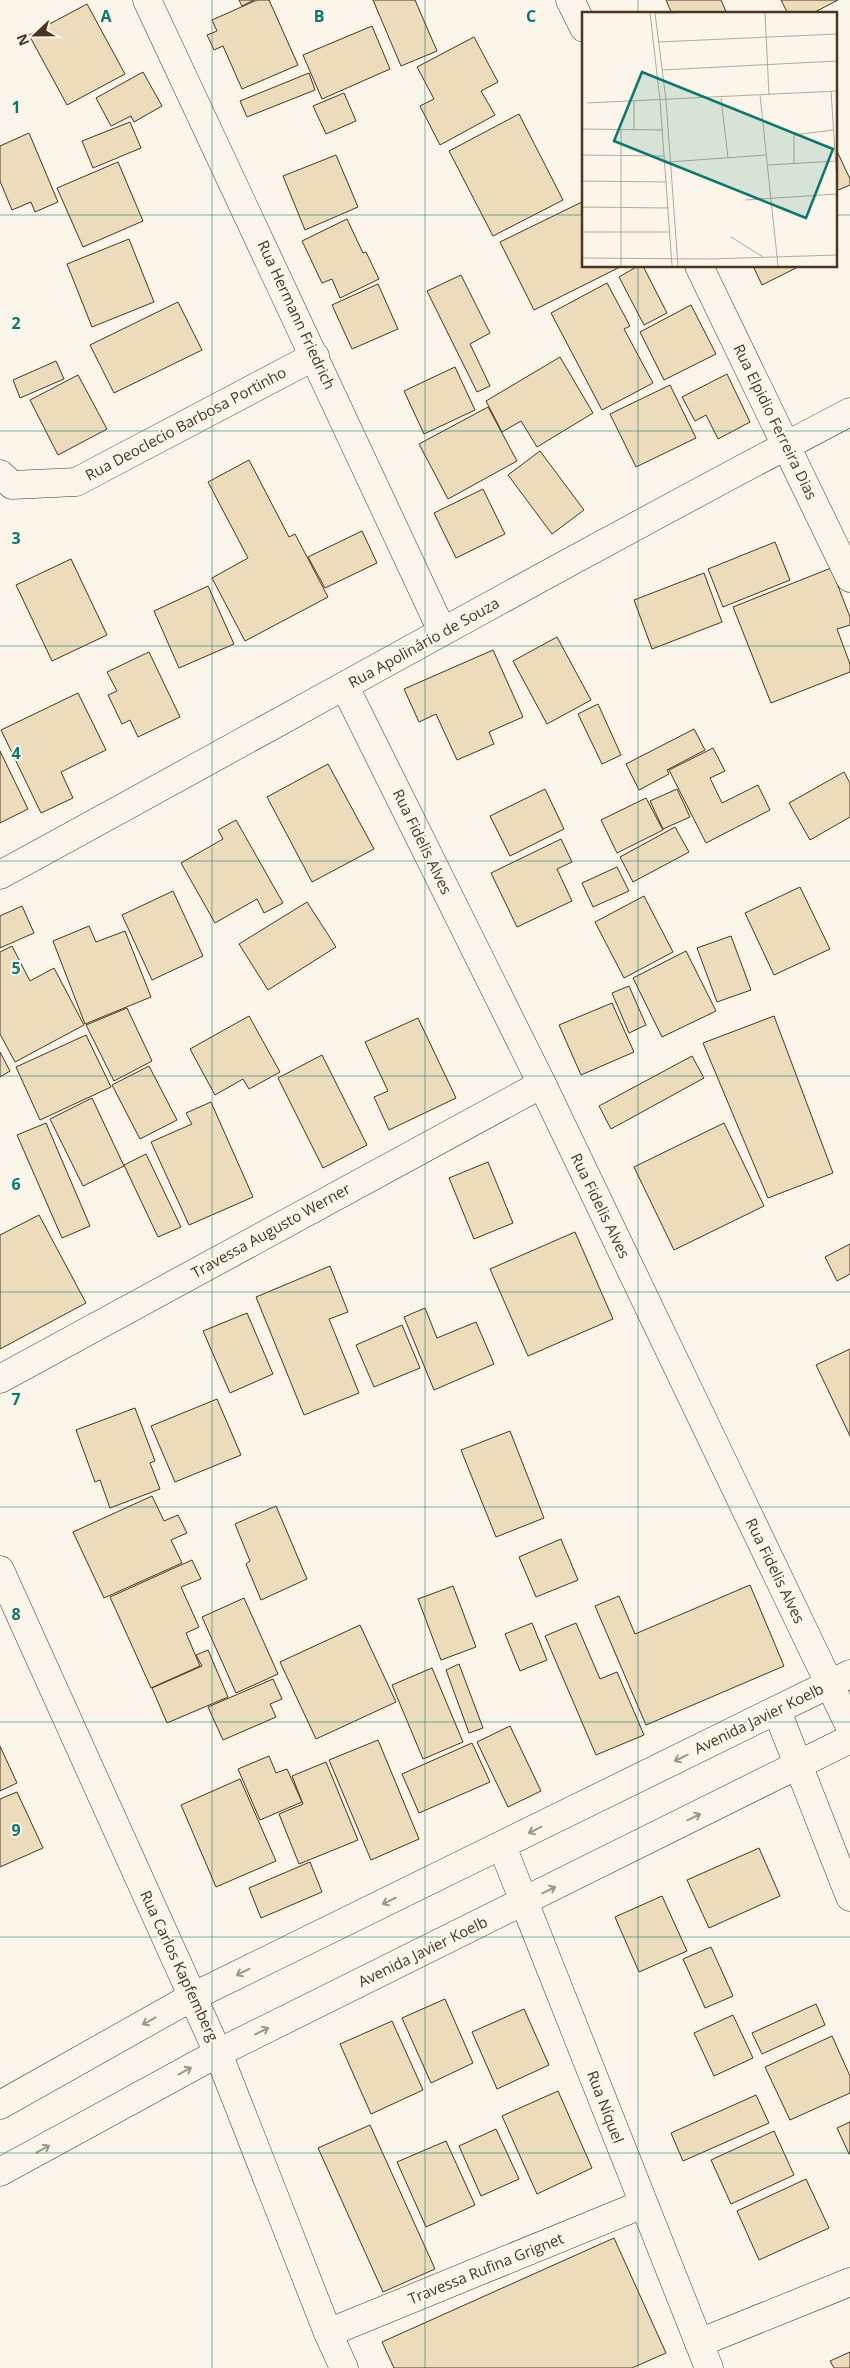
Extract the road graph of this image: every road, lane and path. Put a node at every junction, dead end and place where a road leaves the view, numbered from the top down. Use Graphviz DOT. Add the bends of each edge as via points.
graph roads {
  1 [pos="147,0"];
  2 [pos="570,0"];
  3 [pos="582,24"];
  4 [pos="700,268"];
  5 [pos="315,356"];
  6 [pos="850,412"];
  7 [pos="786,446"];
  8 [pos="0,474"];
  9 [pos="850,578"];
  10 [pos="442,631"];
  11 [pos="345,687"];
  12 [pos="0,875"];
  13 [pos="542,1084"];
  14 [pos="0,1379"];
  15 [pos="0,1570"];
  16 [pos="840,1679"];
  17 [pos="777,1711"];
  18 [pos="850,1726"];
  19 [pos="850,1740"];
  20 [pos="798,1766"];
  21 [pos="502,1846"];
  22 [pos="850,1897"];
  23 [pos="525,1901"];
  24 [pos="192,1997"];
  25 [pos="218,2053"];
  26 [pos="0,2105"];
  27 [pos="0,2172"];
  28 [pos="643,2204"];
  29 [pos="850,2282"];
  30 [pos="328,2333"];
  31 [pos="699,2343"];
  32 [pos="344,2368"];
  33 [pos="709,2368"];
  1 -- 5 [label="street, Rua Hermann Friedrich"];
  2 -- 3 [label="street"];
  4 -- 7 [label="street, Rua Elpidio Ferreira Dias"];
  5 -- 8 [label="street, Rua Deoclecio Barbosa Portinho" via="76,482 12,485"];
  5 -- 10 [label="street, Rua Hermann Friedrich"];
  6 -- 7 [label="street, Rua Apolinário de Souza"];
  7 -- 9 [label="street, Rua Elpidio Ferreira Dias"];
  7 -- 10 [label="street, Rua Apolinário de Souza"];
  10 -- 11 [label="street, Rua Apolinário de Souza"];
  11 -- 12 [label="street, Rua Apolinário de Souza"];
  11 -- 13 [label="street, Rua Fidelis Alves"];
  13 -- 14 [label="street, Travessa Augusto Werner"];
  13 -- 16 [label="street, Rua Fidelis Alves"];
  15 -- 24 [label="street, Rua Carlos Kapfemberg"];
  16 -- 17 [label="street, Avenida Javier Koelb"];
  16 -- 18 [label="street, Rua Fidelis Alves"];
  17 -- 20 [label="street"];
  17 -- 21 [label="street, Avenida Javier Koelb, one-way"];
  19 -- 20 [label="street, Avenida Javier Koelb"];
  20 -- 22 [label="street"];
  23 -- 20 [label="street, Avenida Javier Koelb, one-way"];
  21 -- 23 [label="street, Rua Níquel"];
  21 -- 24 [label="street, Avenida Javier Koelb, one-way"];
  25 -- 23 [label="street, Avenida Javier Koelb, one-way"];
  23 -- 28 [label="street, Rua Níquel"];
  24 -- 25 [label="street, Rua Carlos Kapfemberg"];
  24 -- 26 [label="street, Avenida Javier Koelb, one-way"];
  27 -- 25 [label="street, Avenida Javier Koelb, one-way"];
  25 -- 30 [label="street, Rua Carlos Kapfemberg"];
  28 -- 30 [label="street, Travessa Rufina Grignet"];
  28 -- 31 [label="street, Rua Níquel"];
  29 -- 31 [label="street"];
  30 -- 32 [label="street, Rua Carlos Kapfemberg"];
  31 -- 33 [label="street, Rua Níquel"];
}
